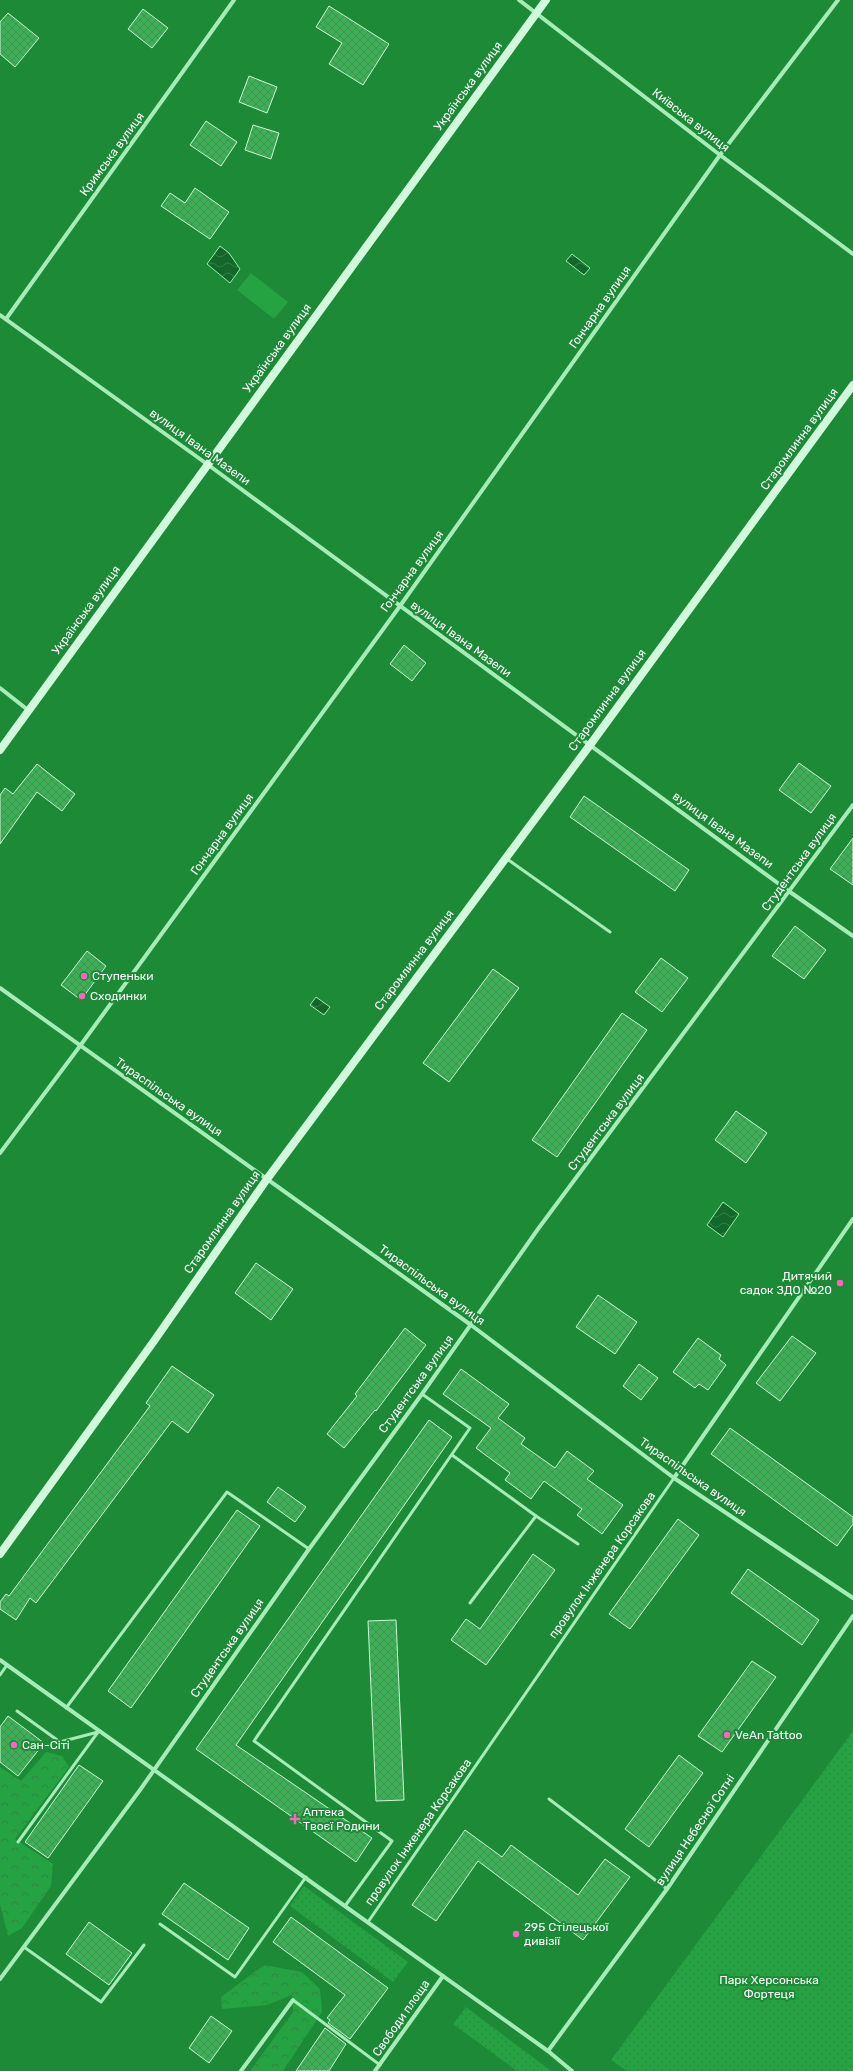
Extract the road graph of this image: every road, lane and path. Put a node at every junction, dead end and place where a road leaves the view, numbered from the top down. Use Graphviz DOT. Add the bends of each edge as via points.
graph roads {
  1 [pos="234,0"];
  2 [pos="519,0"];
  3 [pos="546,0"];
  4 [pos="838,0"];
  5 [pos="537,13"];
  6 [pos="720,155"];
  7 [pos="853,254"];
  8 [pos="0,315"];
  9 [pos="6,319"];
  10 [pos="853,385"];
  11 [pos="207,464"];
  12 [pos="400,606"];
  13 [pos="0,688"];
  14 [pos="28,710"];
  15 [pos="590,745"];
  16 [pos="0,750"];
  17 [pos="853,805"];
  18 [pos="505,858"];
  19 [pos="790,892"];
  20 [pos="610,932"];
  21 [pos="853,936"];
  22 [pos="0,988"];
  23 [pos="80,1046"];
  24 [pos="0,1153"];
  25 [pos="267,1178"];
  26 [pos="853,1219"];
  27 [pos="471,1325"];
  28 [pos="422,1394"];
  29 [pos="452,1454"];
  30 [pos="674,1478"];
  31 [pos="536,1516"];
  32 [pos="578,1544"];
  33 [pos="309,1549"];
  34 [pos="0,1554"];
  35 [pos="853,1598"];
  36 [pos="470,1603"];
  37 [pos="853,1616"];
  38 [pos="0,1660"];
  39 [pos="7,1665"];
  40 [pos="0,1675"];
  41 [pos="66,1708"];
  42 [pos="17,1711"];
  43 [pos="98,1732"];
  44 [pos="154,1770"];
  45 [pos="549,1800"];
  46 [pos="18,1842"];
  47 [pos="306,1877"];
  48 [pos="667,1889"];
  49 [pos="345,1906"];
  50 [pos="368,1922"];
  51 [pos="160,1924"];
  52 [pos="144,1945"];
  53 [pos="24,1947"];
  54 [pos="443,1976"];
  55 [pos="0,1978"];
  56 [pos="293,2000"];
  57 [pos="548,2052"];
  58 [pos="380,2064"];
  59 [pos="241,2071"];
  60 [pos="375,2071"];
  61 [pos="572,2071"];
  1 -- 9 [label="street, Кримська вулиця"];
  2 -- 5 [label="street, Київська вулиця"];
  3 -- 5 [label="street, Українська вулиця"];
  4 -- 6 [label="street, Гончарна вулиця"];
  5 -- 6 [label="street, Київська вулиця"];
  5 -- 11 [label="street, Українська вулиця"];
  6 -- 7 [label="street, Київська вулиця"];
  6 -- 12 [label="street, Гончарна вулиця"];
  8 -- 9 [label="street, вулиця Івана Мазепи"];
  9 -- 11 [label="street, вулиця Івана Мазепи"];
  10 -- 15 [label="street, Старомлинна вулиця"];
  11 -- 12 [label="street, вулиця Івана Мазепи"];
  11 -- 14 [label="street, Українська вулиця"];
  12 -- 15 [label="street, вулиця Івана Мазепи"];
  12 -- 23 [label="street, Гончарна вулиця"];
  13 -- 14 [label="street"];
  14 -- 16 [label="street, Українська вулиця"];
  15 -- 18 [label="street, Старомлинна вулиця"];
  15 -- 19 [label="street, вулиця Івана Мазепи"];
  17 -- 19 [label="street, Студентська вулиця"];
  18 -- 20 [label="lane"];
  18 -- 25 [label="street, Старомлинна вулиця"];
  19 -- 21 [label="street, вулиця Івана Мазепи"];
  19 -- 27 [label="street, Студентська вулиця" via="543,1223"];
  22 -- 23 [label="street, Тираспільська вулиця"];
  23 -- 24 [label="street, Гончарна вулиця"];
  23 -- 25 [label="street, Тираспільська вулиця"];
  25 -- 27 [label="street, Тираспільська вулиця"];
  25 -- 34 [label="street, Старомлинна вулиця" via="154,1341"];
  26 -- 30 [label="street, провулок Інженера Корсакова"];
  27 -- 28 [label="street, Студентська вулиця"];
  27 -- 30 [label="street, Тираспільська вулиця"];
  28 -- 29 [label="lane" via="470,1428"];
  28 -- 33 [label="street, Студентська вулиця"];
  29 -- 31 [label="lane"];
  29 -- 49 [label="lane" via="254,1741 392,1841"];
  30 -- 35 [label="street, Тираспільська вулиця"];
  30 -- 50 [label="lane, провулок Інженера Корсакова"];
  31 -- 32 [label="lane"];
  31 -- 36 [label="lane"];
  33 -- 41 [label="lane" via="227,1492"];
  33 -- 44 [label="street, Студентська вулиця"];
  37 -- 48 [label="street, вулиця Небесної Сотні"];
  38 -- 39 [label="street"];
  39 -- 40 [label="lane"];
  39 -- 41 [label="street"];
  41 -- 43 [label="street"];
  42 -- 43 [label="lane" via="60,1742"];
  43 -- 44 [label="street"];
  43 -- 46 [label="lane"];
  44 -- 47 [label="street"];
  44 -- 53 [label="street, Студентська вулиця"];
  45 -- 48 [label="lane"];
  47 -- 49 [label="street"];
  47 -- 51 [label="lane" via="235,1976"];
  48 -- 57 [label="street, вулиця Небесної Сотні"];
  49 -- 50 [label="street"];
  50 -- 54 [label="street"];
  52 -- 53 [label="lane" via="101,2002"];
  53 -- 55 [label="street, Студентська вулиця"];
  54 -- 57 [label="street"];
  54 -- 58 [label="street, Свободи площа"];
  56 -- 58 [label="lane"];
  56 -- 59 [label="street"];
  57 -- 61 [label="street"];
  58 -- 60 [label="street, Свободи площа"];
}
